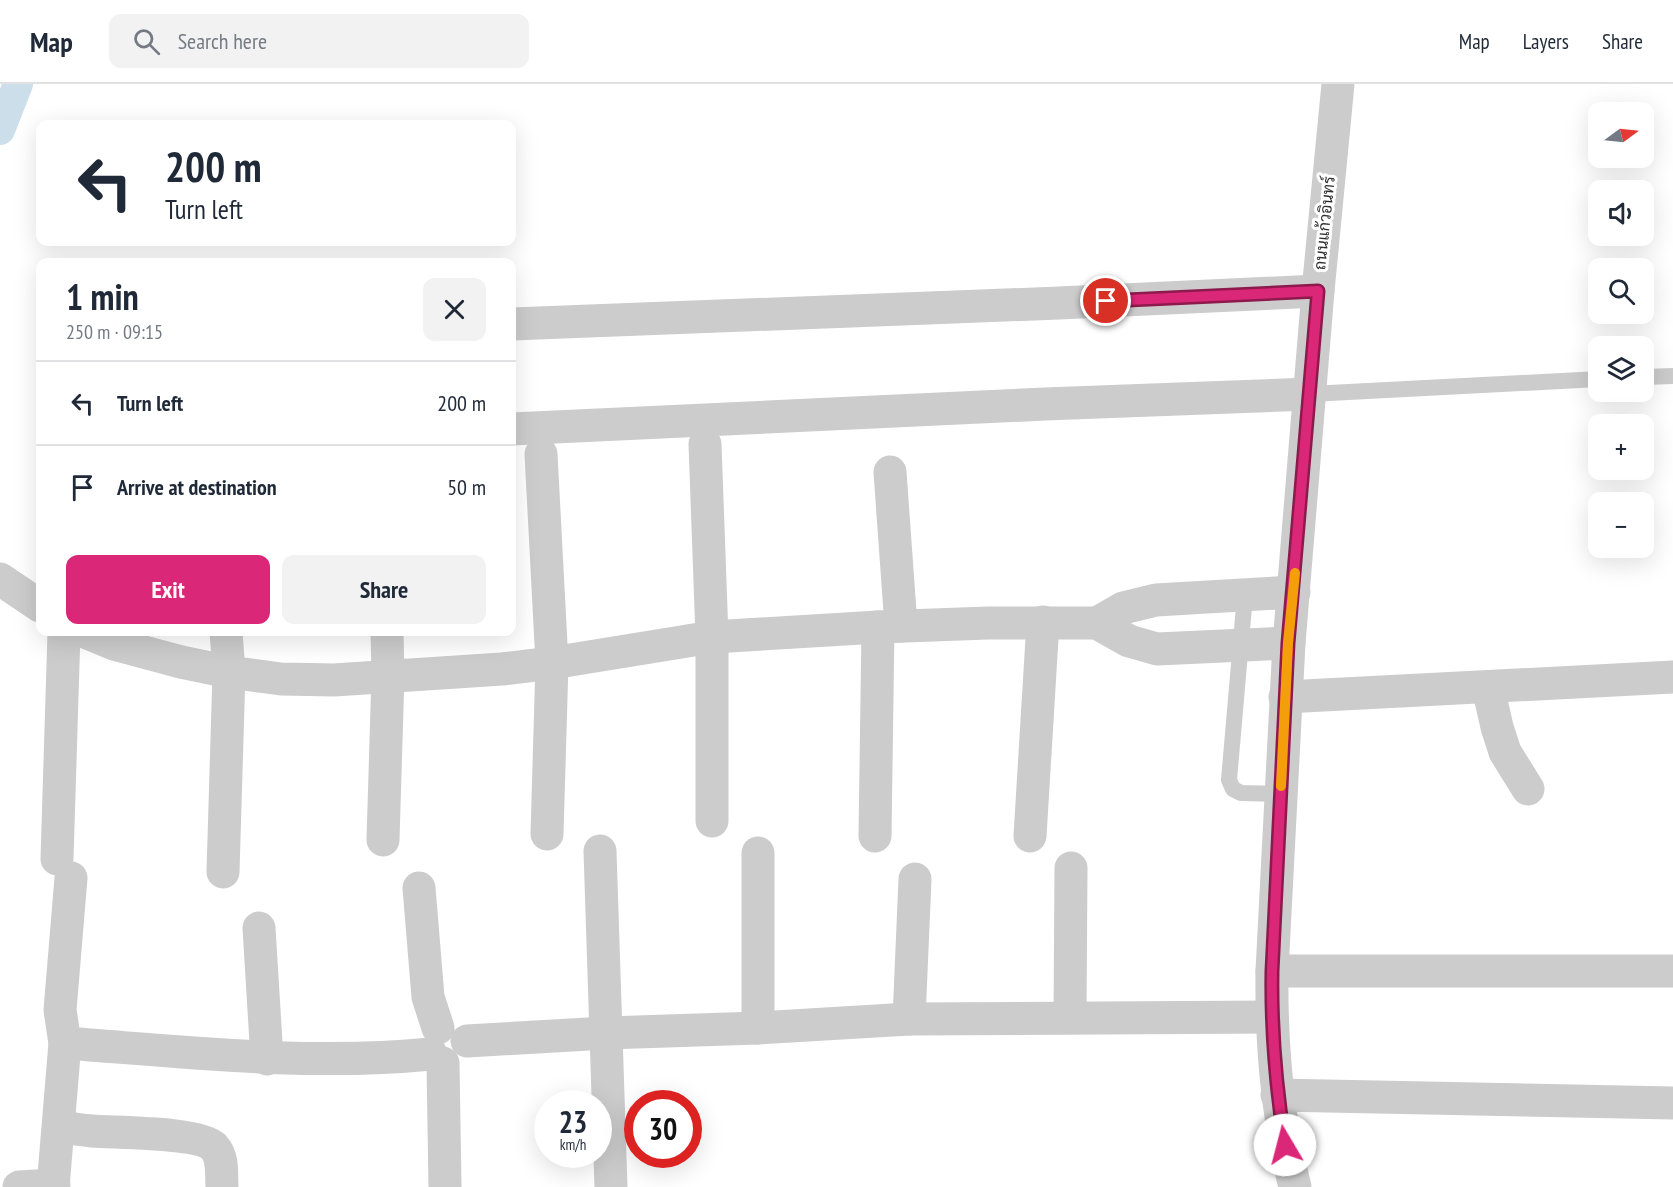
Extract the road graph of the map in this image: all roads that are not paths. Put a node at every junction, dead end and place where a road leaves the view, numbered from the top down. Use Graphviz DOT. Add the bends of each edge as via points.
graph roads {
  1 [pos="1338,84"];
  2 [pos="1318,291"];
  3 [pos="516,324"];
  4 [pos="1673,376"];
  5 [pos="1654,377"];
  6 [pos="1588,380"];
  7 [pos="1310,394"];
  8 [pos="516,429"];
  9 [pos="705,444"];
  10 [pos="541,454"];
  11 [pos="890,472"];
  12 [pos="7,583"];
  13 [pos="1293,592"];
  14 [pos="1245,595"];
  15 [pos="36,603"];
  16 [pos="1043,622"];
  17 [pos="1097,623"];
  18 [pos="890,626"];
  19 [pos="64,636"];
  20 [pos="95,636"];
  21 [pos="226,636"];
  22 [pos="387,636"];
  23 [pos="712,637"];
  24 [pos="1288,643"];
  25 [pos="1242,645"];
  26 [pos="552,663"];
  27 [pos="229,672"];
  28 [pos="388,675"];
  29 [pos="1673,677"];
  30 [pos="1488,687"];
  31 [pos="1285,697"];
  32 [pos="1528,789"];
  33 [pos="1280,794"];
  34 [pos="712,821"];
  35 [pos="547,834"];
  36 [pos="875,836"];
  37 [pos="1030,836"];
  38 [pos="383,840"];
  39 [pos="600,851"];
  40 [pos="758,852"];
  41 [pos="1071,868"];
  42 [pos="223,872"];
  43 [pos="915,879"];
  44 [pos="419,888"];
  45 [pos="260,928"];
  46 [pos="1272,971"];
  47 [pos="1673,971"];
  48 [pos="1070,1017"];
  49 [pos="1271,1017"];
  50 [pos="909,1019"];
  51 [pos="758,1028"];
  52 [pos="606,1033"];
  53 [pos="65,1043"];
  54 [pos="437,1049"];
  55 [pos="267,1059"];
  56 [pos="1277,1095"];
  57 [pos="1673,1103"];
  58 [pos="60,1127"];
  59 [pos="53,1186"];
  60 [pos="19,1187"];
  61 [pos="222,1187"];
  62 [pos="445,1187"];
  63 [pos="611,1187"];
  64 [pos="1295,1187"];
  1 -- 2 [label="street, ถนนแก้วอินทร์"];
  2 -- 3 [label="street"];
  2 -- 7 [label="street, ถนนแก้วอินทร์"];
  4 -- 5 [label="lane"];
  6 -- 7 [label="lane"];
  7 -- 8 [label="street"];
  7 -- 13 [label="street, ถนนแก้วอินทร์"];
  9 -- 23 [label="street"];
  10 -- 26 [label="street"];
  11 -- 18 [label="street"];
  12 -- 15 [label="street"];
  13 -- 14 [label="street"];
  13 -- 24 [label="street, ถนนแก้วอินทร์"];
  14 -- 17 [label="street" via="1156,600 1123,608"];
  14 -- 25 [label="lane"];
  16 -- 17 [label="street"];
  16 -- 18 [label="street"];
  16 -- 37 [label="street"];
  17 -- 25 [label="street" via="1129,641 1157,649"];
  18 -- 23 [label="street"];
  18 -- 36 [label="street"];
  19 -- 53 [label="street" via="60,1010"];
  20 -- 27 [label="street"];
  21 -- 27 [label="street"];
  22 -- 28 [label="street"];
  23 -- 26 [label="street"];
  23 -- 34 [label="street"];
  24 -- 25 [label="street"];
  24 -- 31 [label="street, ถนนแก้วอินทร์"];
  25 -- 33 [label="lane" via="1229,780 1240,793"];
  26 -- 28 [label="street"];
  26 -- 35 [label="street"];
  27 -- 28 [label="street" via="281,679"];
  27 -- 42 [label="street"];
  28 -- 38 [label="street"];
  29 -- 30 [label="street"];
  30 -- 31 [label="street"];
  30 -- 32 [label="street" via="1506,752"];
  31 -- 33 [label="street, ถนนแก้วอินทร์"];
  33 -- 46 [label="street, ถนนแก้วอินทร์"];
  39 -- 52 [label="street"];
  40 -- 51 [label="street"];
  41 -- 48 [label="street"];
  43 -- 50 [label="street"];
  44 -- 54 [label="street"];
  45 -- 55 [label="street"];
  46 -- 47 [label="street"];
  46 -- 49 [label="street, ถนนแก้วอินทร์"];
  48 -- 49 [label="street"];
  48 -- 50 [label="street"];
  49 -- 56 [label="street, ถนนแก้วอินทร์"];
  50 -- 51 [label="street"];
  51 -- 52 [label="street"];
  52 -- 54 [label="street" via="467,1041 459,1029 445,1025"];
  52 -- 63 [label="street"];
  53 -- 55 [label="street"];
  53 -- 58 [label="street"];
  54 -- 55 [label="street" via="394,1058"];
  54 -- 62 [label="street"];
  56 -- 57 [label="street"];
  56 -- 64 [label="street, ถนนแก้วอินทร์"];
  58 -- 59 [label="street"];
  58 -- 61 [label="street" via="205,1141 221,1159"];
  59 -- 60 [label="street"];
}
